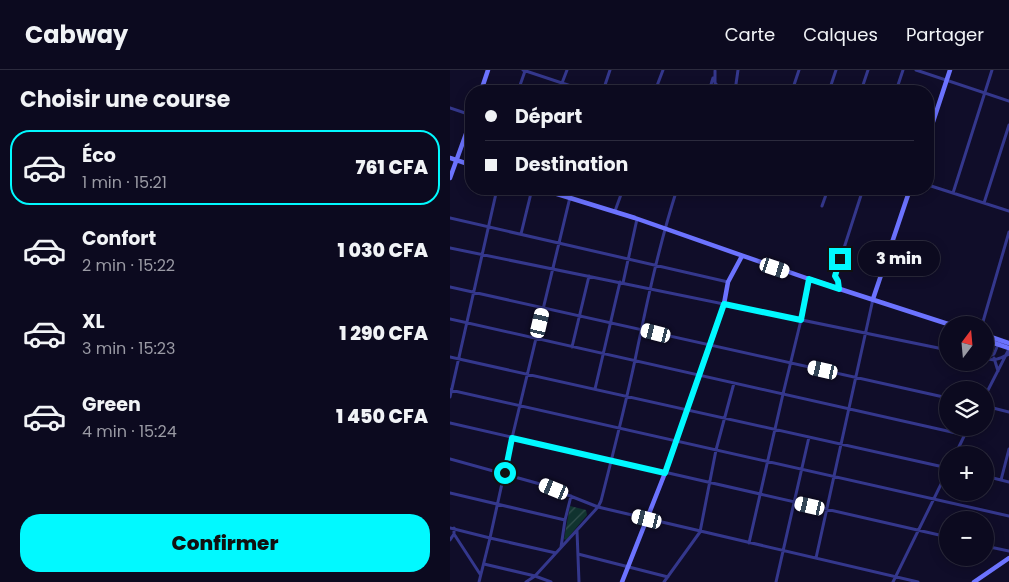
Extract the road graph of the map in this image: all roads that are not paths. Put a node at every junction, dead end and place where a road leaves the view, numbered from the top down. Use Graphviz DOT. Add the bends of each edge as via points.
graph roads {
  1 [pos="488,70"];
  2 [pos="525,70"];
  3 [pos="566,70"];
  4 [pos="610,70"];
  5 [pos="663,70"];
  6 [pos="714,70"];
  7 [pos="738,70"];
  8 [pos="799,70"];
  9 [pos="836,70"];
  10 [pos="868,70"];
  11 [pos="903,70"];
  12 [pos="916,70"];
  13 [pos="950,70"];
  14 [pos="992,70"];
  15 [pos="947,80"];
  16 [pos="562,84"];
  17 [pos="483,85"];
  18 [pos="520,85"];
  19 [pos="565,85"];
  20 [pos="605,85"];
  21 [pos="657,85"];
  22 [pos="710,85"];
  23 [pos="717,85"];
  24 [pos="736,85"];
  25 [pos="794,85"];
  26 [pos="831,85"];
  27 [pos="863,85"];
  28 [pos="898,85"];
  29 [pos="984,93"];
  30 [pos="1009,101"];
  31 [pos="450,108"];
  32 [pos="465,113"];
  33 [pos="934,119"];
  34 [pos="1009,125"];
  35 [pos="465,137"];
  36 [pos="450,158"];
  37 [pos="457,160"];
  38 [pos="465,163"];
  39 [pos="450,178"];
  40 [pos="934,187"];
  41 [pos="953,193"];
  42 [pos="497,195"];
  43 [pos="531,195"];
  44 [pos="560,195"];
  45 [pos="570,195"];
  46 [pos="621,195"];
  47 [pos="674,195"];
  48 [pos="826,195"];
  49 [pos="861,195"];
  50 [pos="908,195"];
  51 [pos="569,198"];
  52 [pos="984,203"];
  53 [pos="822,206"];
  54 [pos="1009,211"];
  55 [pos="615,212"];
  56 [pos="450,218"];
  57 [pos="637,219"];
  58 [pos="489,227"];
  59 [pos="664,229"];
  60 [pos="1009,232"];
  61 [pos="521,234"];
  62 [pos="559,242"];
  63 [pos="450,248"];
  64 [pos="483,254"];
  65 [pos="742,256"];
  66 [pos="628,259"];
  67 [pos="655,264"];
  68 [pos="553,269"];
  69 [pos="589,276"];
  70 [pos="809,279"];
  71 [pos="728,282"];
  72 [pos="621,283"];
  73 [pos="450,287"];
  74 [pos="649,288"];
  75 [pos="839,289"];
  76 [pos="474,292"];
  77 [pos="873,299"];
  78 [pos="724,304"];
  79 [pos="544,307"];
  80 [pos="580,316"];
  81 [pos="985,316"];
  82 [pos="450,319"];
  83 [pos="801,320"];
  84 [pos="939,321"];
  85 [pos="467,323"];
  86 [pos="611,323"];
  87 [pos="640,329"];
  88 [pos="865,333"];
  89 [pos="537,339"];
  90 [pos="994,340"];
  91 [pos="994,341"];
  92 [pos="999,342"];
  93 [pos="1009,343"];
  94 [pos="709,345"];
  95 [pos="572,347"];
  96 [pos="939,348"];
  97 [pos="1009,349"];
  98 [pos="604,354"];
  99 [pos="994,354"];
  100 [pos="1007,355"];
  101 [pos="450,357"];
  102 [pos="459,359"];
  103 [pos="635,360"];
  104 [pos="994,361"];
  105 [pos="791,363"];
  106 [pos="994,363"];
  107 [pos="998,372"];
  108 [pos="527,374"];
  109 [pos="699,375"];
  110 [pos="856,378"];
  111 [pos="993,381"];
  112 [pos="734,383"];
  113 [pos="595,389"];
  114 [pos="451,391"];
  115 [pos="783,394"];
  116 [pos="626,396"];
  117 [pos="939,396"];
  118 [pos="450,397"];
  119 [pos="520,406"];
  120 [pos="994,408"];
  121 [pos="849,409"];
  122 [pos="687,410"];
  123 [pos="1009,412"];
  124 [pos="725,418"];
  125 [pos="450,423"];
  126 [pos="619,428"];
  127 [pos="939,429"];
  128 [pos="776,430"];
  129 [pos="809,437"];
  130 [pos="512,438"];
  131 [pos="676,441"];
  132 [pos="841,444"];
  133 [pos="1009,449"];
  134 [pos="716,450"];
  135 [pos="450,459"];
  136 [pos="611,460"];
  137 [pos="768,463"];
  138 [pos="939,467"];
  139 [pos="802,469"];
  140 [pos="505,473"];
  141 [pos="665,473"];
  142 [pos="834,476"];
  143 [pos="994,478"];
  144 [pos="1002,480"];
  145 [pos="1009,482"];
  146 [pos="709,483"];
  147 [pos="939,488"];
  148 [pos="450,493"];
  149 [pos="760,495"];
  150 [pos="571,496"];
  151 [pos="934,499"];
  152 [pos="794,502"];
  153 [pos="498,504"];
  154 [pos="598,507"];
  155 [pos="827,510"];
  156 [pos="1009,516"];
  157 [pos="647,519"];
  158 [pos="565,520"];
  159 [pos="452,528"];
  160 [pos="577,530"];
  161 [pos="919,530"];
  162 [pos="700,532"];
  163 [pos="454,534"];
  164 [pos="939,535"];
  165 [pos="490,538"];
  166 [pos="450,540"];
  167 [pos="749,543"];
  168 [pos="561,548"];
  169 [pos="994,548"];
  170 [pos="783,551"];
  171 [pos="1009,551"];
  172 [pos="557,553"];
  173 [pos="578,554"];
  174 [pos="816,558"];
  175 [pos="1009,558"];
  176 [pos="484,564"];
  177 [pos="628,566"];
  178 [pos="481,575"];
  179 [pos="535,576"];
  180 [pos="668,576"];
  181 [pos="896,577"];
  182 [pos="479,582"];
  183 [pos="526,582"];
  184 [pos="551,582"];
  185 [pos="579,582"];
  186 [pos="622,582"];
  187 [pos="664,582"];
  188 [pos="776,582"];
  189 [pos="893,582"];
  190 [pos="918,582"];
  191 [pos="974,582"];
  1 -- 17 [label="main road"];
  2 -- 16 [label="street"];
  2 -- 18 [label="street"];
  3 -- 16 [label="street"];
  4 -- 20 [label="street"];
  5 -- 21 [label="street"];
  6 -- 22 [label="street"];
  6 -- 23 [label="street"];
  7 -- 24 [label="street"];
  8 -- 25 [label="street"];
  9 -- 26 [label="street"];
  10 -- 27 [label="street"];
  11 -- 28 [label="street"];
  12 -- 15 [label="street"];
  13 -- 15 [label="main road"];
  14 -- 29 [label="street"];
  15 -- 29 [label="street"];
  15 -- 33 [label="main road"];
  16 -- 19 [label="street"];
  29 -- 30 [label="street"];
  29 -- 41 [label="street"];
  31 -- 32 [label="street"];
  34 -- 52 [label="street"];
  35 -- 37 [label="main road"];
  36 -- 37 [label="main road"];
  37 -- 38 [label="main road"];
  37 -- 39 [label="main road"];
  40 -- 41 [label="street"];
  41 -- 52 [label="street"];
  42 -- 58 [label="street"];
  43 -- 61 [label="street"];
  44 -- 51 [label="main road"];
  45 -- 51 [label="street"];
  46 -- 55 [label="street"];
  47 -- 59 [label="street"];
  48 -- 53 [label="street"];
  49 -- 75 [label="street" via="835,276"];
  50 -- 77 [label="main road"];
  51 -- 55 [label="main road"];
  51 -- 62 [label="street"];
  52 -- 54 [label="street"];
  55 -- 57 [label="main road"];
  56 -- 58 [label="street"];
  57 -- 59 [label="main road"];
  57 -- 66 [label="street"];
  58 -- 61 [label="street"];
  58 -- 64 [label="street"];
  59 -- 65 [label="main road"];
  59 -- 67 [label="street"];
  60 -- 81 [label="street"];
  61 -- 62 [label="street"];
  62 -- 66 [label="street"];
  62 -- 68 [label="street"];
  63 -- 64 [label="street"];
  64 -- 68 [label="street"];
  64 -- 76 [label="street"];
  65 -- 70 [label="main road"];
  65 -- 71 [label="main road"];
  66 -- 67 [label="street"];
  66 -- 72 [label="street"];
  67 -- 71 [label="street"];
  67 -- 74 [label="street"];
  68 -- 69 [label="street"];
  68 -- 79 [label="street"];
  69 -- 72 [label="street"];
  69 -- 80 [label="street"];
  70 -- 75 [label="main road"];
  70 -- 83 [label="street"];
  71 -- 78 [label="main road"];
  72 -- 74 [label="street"];
  72 -- 86 [label="street"];
  73 -- 76 [label="street"];
  74 -- 78 [label="street"];
  74 -- 87 [label="street"];
  75 -- 77 [label="main road"];
  76 -- 79 [label="street"];
  76 -- 85 [label="street"];
  77 -- 84 [label="main road"];
  77 -- 88 [label="street"];
  78 -- 83 [label="street"];
  78 -- 94 [label="main road"];
  79 -- 80 [label="street"];
  79 -- 89 [label="street"];
  80 -- 86 [label="street"];
  80 -- 95 [label="street"];
  82 -- 85 [label="street"];
  83 -- 88 [label="street"];
  83 -- 105 [label="street"];
  85 -- 89 [label="street"];
  85 -- 102 [label="street"];
  86 -- 87 [label="street"];
  86 -- 98 [label="street"];
  87 -- 94 [label="street"];
  87 -- 103 [label="street"];
  88 -- 96 [label="street"];
  88 -- 110 [label="street"];
  89 -- 95 [label="street"];
  89 -- 108 [label="street"];
  90 -- 92 [label="main road"];
  91 -- 92 [label="main road"];
  92 -- 93 [label="main road"];
  92 -- 97 [label="main road"];
  92 -- 99 [label="street"];
  94 -- 105 [label="street"];
  94 -- 109 [label="main road"];
  95 -- 98 [label="street"];
  97 -- 100 [label="street"];
  98 -- 103 [label="street"];
  98 -- 113 [label="street"];
  100 -- 104 [label="street"];
  100 -- 107 [label="street"];
  101 -- 102 [label="street"];
  102 -- 108 [label="street"];
  102 -- 114 [label="street"];
  103 -- 109 [label="street"];
  103 -- 116 [label="street"];
  105 -- 110 [label="street"];
  105 -- 115 [label="street"];
  106 -- 107 [label="street"];
  107 -- 111 [label="street"];
  108 -- 113 [label="street"];
  108 -- 119 [label="street"];
  109 -- 112 [label="street"];
  109 -- 122 [label="main road"];
  110 -- 117 [label="street"];
  110 -- 121 [label="street"];
  112 -- 115 [label="street"];
  112 -- 124 [label="street"];
  113 -- 116 [label="street"];
  114 -- 118 [label="street"];
  114 -- 119 [label="street"];
  115 -- 121 [label="street"];
  115 -- 128 [label="street"];
  116 -- 122 [label="street"];
  116 -- 126 [label="street"];
  119 -- 126 [label="street"];
  119 -- 130 [label="street"];
  120 -- 123 [label="street"];
  121 -- 127 [label="street"];
  121 -- 132 [label="street"];
  122 -- 124 [label="street"];
  122 -- 131 [label="main road"];
  124 -- 128 [label="street"];
  124 -- 134 [label="street"];
  125 -- 130 [label="street"];
  126 -- 131 [label="street"];
  126 -- 136 [label="street"];
  128 -- 129 [label="street"];
  128 -- 137 [label="street"];
  129 -- 132 [label="street"];
  129 -- 139 [label="street"];
  130 -- 136 [label="street"];
  130 -- 140 [label="street"];
  131 -- 134 [label="street"];
  131 -- 141 [label="main road"];
  132 -- 138 [label="street"];
  132 -- 142 [label="street"];
  133 -- 144 [label="street"];
  134 -- 137 [label="street"];
  134 -- 146 [label="street"];
  135 -- 140 [label="street"];
  136 -- 141 [label="street"];
  136 -- 154 [label="street"];
  137 -- 139 [label="street"];
  137 -- 149 [label="street"];
  139 -- 142 [label="street"];
  139 -- 152 [label="street"];
  140 -- 150 [label="street"];
  140 -- 153 [label="street"];
  141 -- 146 [label="street"];
  141 -- 157 [label="main road"];
  142 -- 151 [label="street"];
  142 -- 155 [label="street"];
  143 -- 144 [label="street"];
  144 -- 145 [label="street"];
  146 -- 149 [label="street"];
  146 -- 162 [label="street"];
  147 -- 151 [label="street"];
  148 -- 153 [label="street"];
  149 -- 152 [label="street"];
  149 -- 167 [label="street"];
  150 -- 154 [label="street"];
  150 -- 158 [label="street"];
  151 -- 156 [label="street"];
  151 -- 161 [label="street"];
  152 -- 155 [label="street"];
  152 -- 170 [label="street"];
  153 -- 158 [label="street"];
  153 -- 165 [label="street"];
  154 -- 157 [label="street"];
  154 -- 160 [label="street"];
  155 -- 161 [label="street"];
  155 -- 174 [label="street"];
  157 -- 162 [label="street"];
  157 -- 177 [label="main road"];
  158 -- 168 [label="street"];
  159 -- 163 [label="street"];
  159 -- 165 [label="street"];
  160 -- 168 [label="street"];
  160 -- 173 [label="street"];
  161 -- 164 [label="street"];
  161 -- 181 [label="street"];
  162 -- 167 [label="street"];
  162 -- 180 [label="street"];
  163 -- 166 [label="street"];
  163 -- 178 [label="street"];
  165 -- 172 [label="street"];
  165 -- 176 [label="street"];
  167 -- 170 [label="street"];
  168 -- 172 [label="street"];
  169 -- 171 [label="street"];
  170 -- 174 [label="street"];
  170 -- 188 [label="street"];
  172 -- 179 [label="street"];
  173 -- 177 [label="street"];
  173 -- 185 [label="street"];
  174 -- 181 [label="street"];
  175 -- 191 [label="main road"];
  176 -- 178 [label="street"];
  176 -- 179 [label="street"];
  177 -- 180 [label="street"];
  177 -- 186 [label="main road"];
  178 -- 182 [label="street"];
  179 -- 183 [label="street"];
  179 -- 184 [label="street"];
  180 -- 187 [label="street"];
  181 -- 189 [label="street"];
  181 -- 190 [label="street"];
}
